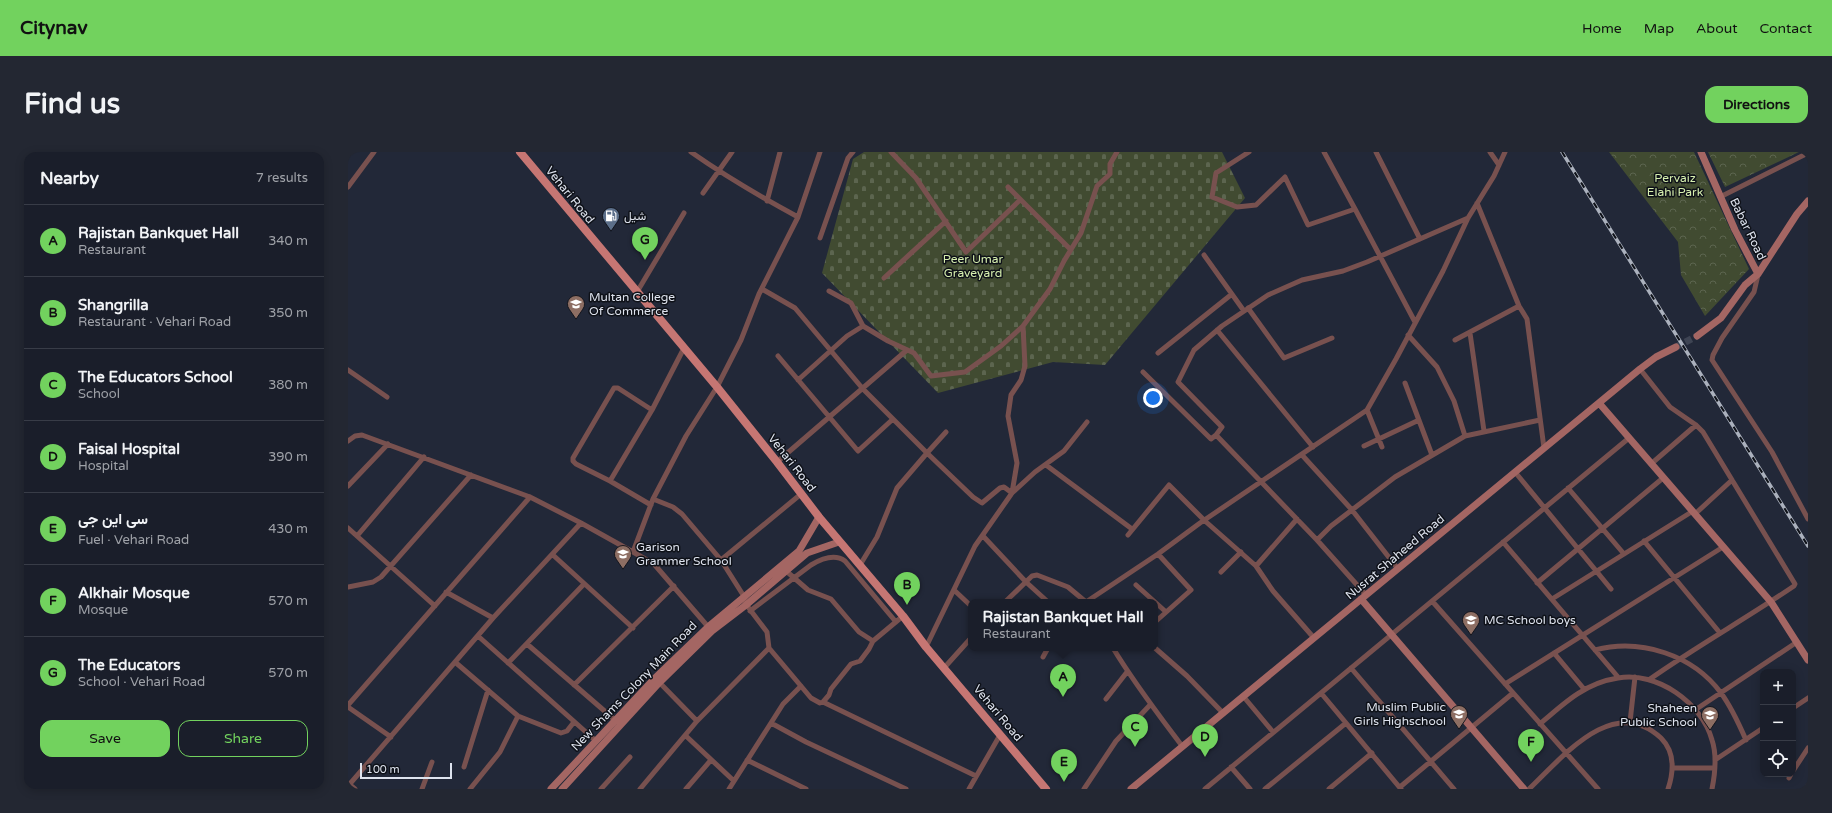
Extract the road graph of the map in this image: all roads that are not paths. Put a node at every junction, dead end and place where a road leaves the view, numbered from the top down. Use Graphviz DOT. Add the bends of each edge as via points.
graph roads {
  1 [pos="365,152"];
  2 [pos="374,152"];
  3 [pos="520,152"];
  4 [pos="691,152"];
  5 [pos="732,152"];
  6 [pos="780,152"];
  7 [pos="820,152"];
  8 [pos="853,152"];
  9 [pos="891,152"];
  10 [pos="1117,152"];
  11 [pos="1249,152"];
  12 [pos="1324,152"];
  13 [pos="1376,152"];
  14 [pos="1490,152"];
  15 [pos="1505,152"];
  16 [pos="1701,152"];
  17 [pos="1808,153"];
  18 [pos="370,157"];
  19 [pos="1499,165"];
  20 [pos="718,172"];
  21 [pos="348,186"];
  22 [pos="1008,187"];
  23 [pos="703,193"];
  24 [pos="1720,197"];
  25 [pos="767,200"];
  26 [pos="1020,200"];
  27 [pos="1808,202"];
  28 [pos="1477,203"];
  29 [pos="1355,209"];
  30 [pos="684,213"];
  31 [pos="798,217"];
  32 [pos="1468,218"];
  33 [pos="946,221"];
  34 [pos="820,238"];
  35 [pos="1420,239"];
  36 [pos="1070,249"];
  37 [pos="1204,255"];
  38 [pos="1382,257"];
  39 [pos="1758,274"];
  40 [pos="884,278"];
  41 [pos="762,288"];
  42 [pos="830,291"];
  43 [pos="637,292"];
  44 [pos="1232,294"];
  45 [pos="1519,306"];
  46 [pos="1246,309"];
  47 [pos="1415,322"];
  48 [pos="864,326"];
  49 [pos="1024,326"];
  50 [pos="1217,330"];
  51 [pos="1470,333"];
  52 [pos="1408,335"];
  53 [pos="1696,336"];
  54 [pos="1332,338"];
  55 [pos="1455,340"];
  56 [pos="1676,347"];
  57 [pos="684,348"];
  58 [pos="907,350"];
  59 [pos="831,351"];
  60 [pos="1158,353"];
  61 [pos="778,356"];
  62 [pos="1640,369"];
  63 [pos="348,370"];
  64 [pos="1143,372"];
  65 [pos="798,380"];
  66 [pos="1405,383"];
  67 [pos="717,387"];
  68 [pos="863,389"];
  69 [pos="387,397"];
  70 [pos="1599,403"];
  71 [pos="652,410"];
  72 [pos="1367,410"];
  73 [pos="830,417"];
  74 [pos="893,419"];
  75 [pos="1419,420"];
  76 [pos="1540,420"];
  77 [pos="1087,422"];
  78 [pos="1696,424"];
  79 [pos="946,432"];
  80 [pos="1484,432"];
  81 [pos="1216,435"];
  82 [pos="1465,436"];
  83 [pos="1629,438"];
  84 [pos="1380,439"];
  85 [pos="348,441"];
  86 [pos="388,444"];
  87 [pos="1364,446"];
  88 [pos="1312,447"];
  89 [pos="1382,447"];
  90 [pos="1544,448"];
  91 [pos="927,453"];
  92 [pos="1302,455"];
  93 [pos="1432,455"];
  94 [pos="424,457"];
  95 [pos="777,462"];
  96 [pos="1652,464"];
  97 [pos="1046,465"];
  98 [pos="1515,472"];
  99 [pos="471,475"];
  100 [pos="1664,478"];
  101 [pos="1732,480"];
  102 [pos="610,481"];
  103 [pos="1262,482"];
  104 [pos="348,486"];
  105 [pos="1568,488"];
  106 [pos="1012,493"];
  107 [pos="801,494"];
  108 [pos="530,497"];
  109 [pos="652,502"];
  110 [pos="1544,508"];
  111 [pos="1352,510"];
  112 [pos="1694,513"];
  113 [pos="819,517"];
  114 [pos="1297,519"];
  115 [pos="1808,519"];
  116 [pos="1205,521"];
  117 [pos="581,523"];
  118 [pos="348,528"];
  119 [pos="1602,528"];
  120 [pos="1132,530"];
  121 [pos="1128,535"];
  122 [pos="357,536"];
  123 [pos="982,536"];
  124 [pos="1317,540"];
  125 [pos="1644,541"];
  126 [pos="839,542"];
  127 [pos="1503,542"];
  128 [pos="1723,547"];
  129 [pos="1578,549"];
  130 [pos="633,552"];
  131 [pos="1241,552"];
  132 [pos="1158,554"];
  133 [pos="1624,554"];
  134 [pos="553,555"];
  135 [pos="721,560"];
  136 [pos="860,565"];
  137 [pos="1256,566"];
  138 [pos="390,567"];
  139 [pos="784,568"];
  140 [pos="1398,568"];
  141 [pos="1220,572"];
  142 [pos="1597,572"];
  143 [pos="795,578"];
  144 [pos="1674,578"];
  145 [pos="1026,582"];
  146 [pos="1538,583"];
  147 [pos="584,584"];
  148 [pos="1136,585"];
  149 [pos="674,586"];
  150 [pos="348,587"];
  151 [pos="1611,589"];
  152 [pos="954,590"];
  153 [pos="446,592"];
  154 [pos="1363,597"];
  155 [pos="1008,599"];
  156 [pos="1045,599"];
  157 [pos="1085,599"];
  158 [pos="1091,599"];
  159 [pos="1152,599"];
  160 [pos="1552,599"];
  161 [pos="1432,601"];
  162 [pos="1771,602"];
  163 [pos="746,603"];
  164 [pos="968,603"];
  165 [pos="1158,605"];
  166 [pos="435,606"];
  167 [pos="1166,612"];
  168 [pos="903,616"];
  169 [pos="493,618"];
  170 [pos="1158,619"];
  171 [pos="896,622"];
  172 [pos="633,628"];
  173 [pos="710,629"];
  174 [pos="1720,633"];
  175 [pos="1391,635"];
  176 [pos="1582,635"];
  177 [pos="478,636"];
  178 [pos="1314,638"];
  179 [pos="968,641"];
  180 [pos="873,642"];
  181 [pos="1797,642"];
  182 [pos="527,644"];
  183 [pos="926,647"];
  184 [pos="769,648"];
  185 [pos="1595,650"];
  186 [pos="1046,651"];
  187 [pos="1115,651"];
  188 [pos="1158,651"];
  189 [pos="1554,653"];
  190 [pos="1043,657"];
  191 [pos="1680,658"];
  192 [pos="1808,660"];
  193 [pos="455,662"];
  194 [pos="508,663"];
  195 [pos="944,668"];
  196 [pos="1351,668"];
  197 [pos="1127,672"];
  198 [pos="1618,677"];
  199 [pos="1634,677"];
  200 [pos="1650,679"];
  201 [pos="657,681"];
  202 [pos="1505,684"];
  203 [pos="574,685"];
  204 [pos="801,686"];
  205 [pos="1584,689"];
  206 [pos="488,690"];
  207 [pos="1321,693"];
  208 [pos="1513,693"];
  209 [pos="1721,693"];
  210 [pos="1243,696"];
  211 [pos="1808,698"];
  212 [pos="1106,700"];
  213 [pos="823,702"];
  214 [pos="1150,705"];
  215 [pos="348,706"];
  216 [pos="1796,706"];
  217 [pos="1695,710"];
  218 [pos="1223,713"];
  219 [pos="518,716"];
  220 [pos="615,720"];
  221 [pos="697,721"];
  222 [pos="574,722"];
  223 [pos="1630,722"];
  224 [pos="771,723"];
  225 [pos="1346,723"];
  226 [pos="1540,724"];
  227 [pos="1472,728"];
  228 [pos="1760,730"];
  229 [pos="1273,732"];
  230 [pos="1000,735"];
  231 [pos="686,736"];
  232 [pos="391,737"];
  233 [pos="1746,740"];
  234 [pos="596,741"];
  235 [pos="1182,746"];
  236 [pos="1808,748"];
  237 [pos="1372,753"];
  238 [pos="1567,754"];
  239 [pos="630,757"];
  240 [pos="711,760"];
  241 [pos="747,760"];
  242 [pos="1715,760"];
  243 [pos="1430,761"];
  244 [pos="432,762"];
  245 [pos="1796,766"];
  246 [pos="464,767"];
  247 [pos="1231,767"];
  248 [pos="1672,768"];
  249 [pos="1714,768"];
  250 [pos="976,776"];
  251 [pos="734,781"];
  252 [pos="349,785"];
  253 [pos="1808,786"];
  254 [pos="1401,788"];
  255 [pos="1713,788"];
  256 [pos="355,789"];
  257 [pos="422,789"];
  258 [pos="470,789"];
  259 [pos="551,789"];
  260 [pos="562,789"];
  261 [pos="601,789"];
  262 [pos="640,789"];
  263 [pos="686,789"];
  264 [pos="729,789"];
  265 [pos="806,789"];
  266 [pos="906,789"];
  267 [pos="968,789"];
  268 [pos="1046,789"];
  269 [pos="1084,789"];
  270 [pos="1131,789"];
  271 [pos="1205,789"];
  272 [pos="1250,789"];
  273 [pos="1265,789"];
  274 [pos="1329,789"];
  275 [pos="1454,789"];
  276 [pos="1524,789"];
  277 [pos="1529,789"];
  278 [pos="1598,789"];
  279 [pos="1668,789"];
  280 [pos="1806,789"];
  1 -- 18 [label="street"];
  2 -- 18 [label="street"];
  3 -- 43 [label="main road, Vehari Road"];
  4 -- 20 [label="street"];
  5 -- 20 [label="street"];
  6 -- 25 [label="street"];
  7 -- 31 [label="street"];
  8 -- 34 [label="street" via="848,158"];
  9 -- 33 [label="street" via="916,178"];
  10 -- 36 [label="street" via="1110,164 1110,174 1098,186 1081,232"];
  11 -- 29 [label="street" via="1216,173 1212,197 1237,207 1256,205 1285,177 1308,224"];
  12 -- 29 [label="street"];
  13 -- 35 [label="street"];
  14 -- 19 [label="street"];
  15 -- 19 [label="street"];
  16 -- 24 [label="street, Babar Road"];
  17 -- 24 [label="street"];
  18 -- 21 [label="street"];
  19 -- 28 [label="street"];
  20 -- 23 [label="street"];
  20 -- 25 [label="street"];
  22 -- 26 [label="street"];
  24 -- 39 [label="street, Babar Road"];
  25 -- 31 [label="street"];
  26 -- 33 [label="street" via="966,252"];
  26 -- 36 [label="street"];
  27 -- 39 [label="street" via="1797,214"];
  28 -- 32 [label="street"];
  28 -- 45 [label="street"];
  29 -- 38 [label="street"];
  30 -- 43 [label="street"];
  31 -- 41 [label="street"];
  32 -- 35 [label="street"];
  32 -- 47 [label="street"];
  33 -- 40 [label="street"];
  35 -- 38 [label="street"];
  36 -- 49 [label="street" via="1050,289"];
  37 -- 44 [label="street"];
  38 -- 46 [label="street" via="1302,280 1268,295"];
  38 -- 47 [label="street"];
  39 -- 53 [label="street, Babar Road" via="1745,285 1727,312"];
  39 -- 115 [label="street" via="1754,292 1722,338 1712,360 1772,452"];
  41 -- 59 [label="street" via="795,308"];
  41 -- 67 [label="street" via="741,340"];
  42 -- 48 [label="street" via="851,303"];
  43 -- 57 [label="main road, Vehari Road"];
  44 -- 46 [label="street"];
  44 -- 60 [label="street"];
  45 -- 51 [label="street"];
  45 -- 76 [label="street" via="1527,319"];
  46 -- 50 [label="street"];
  46 -- 54 [label="street" via="1284,358"];
  47 -- 52 [label="street"];
  48 -- 58 [label="street"];
  48 -- 59 [label="street" via="847,336"];
  49 -- 58 [label="street" via="965,372 931,376 914,353"];
  49 -- 106 [label="street" via="1025,366 1021,380 1011,395 1008,416 1017,463"];
  50 -- 81 [label="street" via="1194,350 1178,382 1222,427"];
  50 -- 88 [label="street"];
  51 -- 55 [label="street"];
  51 -- 80 [label="street"];
  52 -- 72 [label="street"];
  52 -- 82 [label="street" via="1437,367 1454,401"];
  56 -- 62 [label="street, Nusrat Shaheed Road"];
  57 -- 67 [label="main road, Vehari Road"];
  57 -- 71 [label="street"];
  58 -- 68 [label="street"];
  59 -- 65 [label="street"];
  59 -- 68 [label="street"];
  61 -- 65 [label="street"];
  62 -- 70 [label="street, Nusrat Shaheed Road"];
  62 -- 78 [label="street" via="1670,407"];
  63 -- 69 [label="street"];
  64 -- 81 [label="street" via="1211,439"];
  65 -- 73 [label="street"];
  66 -- 75 [label="street"];
  67 -- 95 [label="main road, Vehari Road"];
  67 -- 109 [label="street" via="686,436"];
  68 -- 73 [label="street"];
  68 -- 74 [label="street"];
  70 -- 83 [label="street"];
  70 -- 90 [label="street, Nusrat Shaheed Road"];
  71 -- 102 [label="street"];
  71 -- 102 [label="street" via="618,388 611,391 573,458 576,464"];
  72 -- 84 [label="street"];
  72 -- 88 [label="street"];
  73 -- 74 [label="street" via="858,451"];
  73 -- 95 [label="street"];
  74 -- 91 [label="street"];
  75 -- 84 [label="street"];
  75 -- 93 [label="street"];
  76 -- 80 [label="street"];
  76 -- 90 [label="street"];
  77 -- 97 [label="street" via="1064,451"];
  78 -- 96 [label="street"];
  78 -- 101 [label="street"];
  79 -- 91 [label="street"];
  80 -- 82 [label="street"];
  81 -- 103 [label="street"];
  82 -- 93 [label="street"];
  83 -- 96 [label="street"];
  83 -- 105 [label="street"];
  84 -- 87 [label="street"];
  84 -- 89 [label="street"];
  85 -- 86 [label="street" via="362,435"];
  86 -- 94 [label="street"];
  86 -- 104 [label="street"];
  88 -- 92 [label="street"];
  90 -- 98 [label="street, Nusrat Shaheed Road"];
  91 -- 106 [label="street" via="978,502 982,503 1000,488 1004,487"];
  91 -- 136 [label="street" via="897,488 877,537"];
  92 -- 103 [label="street"];
  92 -- 111 [label="street"];
  93 -- 111 [label="street" via="1395,477"];
  94 -- 99 [label="street"];
  94 -- 122 [label="street"];
  95 -- 107 [label="main road, Vehari Road"];
  96 -- 100 [label="street"];
  97 -- 106 [label="street"];
  97 -- 120 [label="street"];
  98 -- 110 [label="street"];
  98 -- 140 [label="street, Nusrat Shaheed Road"];
  99 -- 108 [label="street"];
  99 -- 138 [label="street"];
  100 -- 112 [label="street"];
  100 -- 119 [label="street"];
  101 -- 112 [label="street"];
  101 -- 162 [label="street" via="1795,584"];
  102 -- 109 [label="street"];
  103 -- 114 [label="street"];
  103 -- 116 [label="street"];
  105 -- 110 [label="street"];
  105 -- 119 [label="street"];
  106 -- 123 [label="street"];
  107 -- 113 [label="main road, Vehari Road"];
  107 -- 135 [label="street"];
  108 -- 117 [label="street"];
  108 -- 153 [label="street"];
  109 -- 130 [label="street"];
  109 -- 135 [label="street" via="673,507 682,514"];
  110 -- 127 [label="street"];
  110 -- 129 [label="street"];
  111 -- 124 [label="street"];
  111 -- 140 [label="street"];
  112 -- 125 [label="street"];
  112 -- 128 [label="street"];
  113 -- 126 [label="main road, Vehari Road"];
  113 -- 139 [label="street, New Shams Colony Main Road" via="799,551"];
  114 -- 124 [label="street"];
  114 -- 137 [label="street"];
  116 -- 120 [label="street" via="1169,485"];
  116 -- 131 [label="street"];
  116 -- 132 [label="street"];
  117 -- 130 [label="street"];
  117 -- 134 [label="street"];
  118 -- 122 [label="street"];
  119 -- 129 [label="street"];
  119 -- 133 [label="street"];
  120 -- 121 [label="street"];
  122 -- 138 [label="street"];
  123 -- 145 [label="street"];
  123 -- 152 [label="street"];
  124 -- 154 [label="street"];
  125 -- 133 [label="street"];
  125 -- 144 [label="street"];
  126 -- 136 [label="main road, Vehari Road"];
  126 -- 139 [label="street, New Shams Colony Main Road" via="808,553"];
  127 -- 146 [label="street"];
  127 -- 161 [label="street"];
  128 -- 144 [label="street"];
  128 -- 162 [label="street"];
  129 -- 142 [label="street"];
  129 -- 146 [label="street"];
  130 -- 149 [label="street" via="654,564"];
  131 -- 137 [label="street"];
  131 -- 141 [label="street"];
  132 -- 158 [label="street"];
  132 -- 167 [label="street" via="1190,590"];
  133 -- 142 [label="street"];
  134 -- 147 [label="street"];
  134 -- 169 [label="street"];
  135 -- 163 [label="street"];
  136 -- 168 [label="main road, Vehari Road"];
  137 -- 178 [label="street" via="1273,591"];
  138 -- 150 [label="street" via="373,582"];
  138 -- 166 [label="street"];
  139 -- 143 [label="street"];
  139 -- 163 [label="street, New Shams Colony Main Road"];
  140 -- 154 [label="street, Nusrat Shaheed Road"];
  142 -- 151 [label="street"];
  142 -- 160 [label="street"];
  143 -- 163 [label="street"];
  143 -- 171 [label="street" via="810,565 836,556 855,571"];
  143 -- 180 [label="street" via="808,590 831,599 859,632"];
  144 -- 174 [label="street"];
  144 -- 176 [label="street"];
  145 -- 155 [label="street"];
  145 -- 156 [label="street"];
  145 -- 157 [label="street" via="1037,575 1068,587"];
  146 -- 160 [label="street"];
  147 -- 172 [label="street"];
  147 -- 182 [label="street"];
  148 -- 159 [label="street"];
  149 -- 172 [label="street"];
  149 -- 173 [label="street"];
  152 -- 164 [label="street"];
  152 -- 183 [label="street"];
  153 -- 166 [label="street"];
  153 -- 169 [label="street"];
  154 -- 175 [label="street"];
  154 -- 178 [label="street, Nusrat Shaheed Road"];
  160 -- 176 [label="street"];
  161 -- 175 [label="street"];
  161 -- 202 [label="street"];
  162 -- 174 [label="street"];
  162 -- 181 [label="street"];
  163 -- 173 [label="street, New Shams Colony Main Road"];
  163 -- 184 [label="street" via="766,632"];
  165 -- 167 [label="street"];
  166 -- 215 [label="street"];
  167 -- 170 [label="street"];
  168 -- 171 [label="street"];
  168 -- 183 [label="main road, Vehari Road"];
  169 -- 177 [label="street"];
  171 -- 180 [label="street"];
  172 -- 203 [label="street"];
  173 -- 201 [label="street, New Shams Colony Main Road"];
  174 -- 191 [label="street"];
  175 -- 196 [label="street"];
  175 -- 227 [label="street"];
  176 -- 185 [label="street"];
  176 -- 189 [label="street"];
  177 -- 193 [label="street"];
  177 -- 194 [label="street"];
  178 -- 210 [label="street, Nusrat Shaheed Road"];
  179 -- 195 [label="street"];
  180 -- 213 [label="street" via="860,661 851,664"];
  181 -- 192 [label="street"];
  181 -- 209 [label="street"];
  182 -- 194 [label="street"];
  182 -- 203 [label="street"];
  183 -- 195 [label="main road, Vehari Road"];
  184 -- 204 [label="street"];
  184 -- 221 [label="street"];
  185 -- 191 [label="street" via="1615,646 1641,647"];
  185 -- 198 [label="street"];
  186 -- 190 [label="street"];
  187 -- 197 [label="street"];
  188 -- 218 [label="street"];
  189 -- 202 [label="street"];
  189 -- 205 [label="street"];
  191 -- 200 [label="street"];
  191 -- 209 [label="street" via="1700,672"];
  193 -- 206 [label="street"];
  193 -- 232 [label="street"];
  194 -- 222 [label="street"];
  195 -- 230 [label="main road, Vehari Road"];
  196 -- 207 [label="street"];
  196 -- 243 [label="street"];
  197 -- 212 [label="street"];
  197 -- 214 [label="street"];
  198 -- 199 [label="street"];
  198 -- 205 [label="street"];
  199 -- 200 [label="street"];
  199 -- 223 [label="street"];
  200 -- 217 [label="street" via="1670,689"];
  201 -- 220 [label="street, New Shams Colony Main Road"];
  201 -- 221 [label="street"];
  201 -- 260 [label="street, New Shams Colony Main Road"];
  202 -- 208 [label="street"];
  203 -- 220 [label="street"];
  204 -- 213 [label="street" via="811,698"];
  204 -- 224 [label="street" via="783,704"];
  205 -- 226 [label="street"];
  206 -- 219 [label="street"];
  206 -- 246 [label="street"];
  207 -- 225 [label="street"];
  207 -- 229 [label="street"];
  208 -- 226 [label="street"];
  208 -- 227 [label="street"];
  209 -- 217 [label="street"];
  209 -- 233 [label="street" via="1736,716"];
  210 -- 218 [label="street, Nusrat Shaheed Road"];
  210 -- 229 [label="street"];
  211 -- 216 [label="street"];
  213 -- 250 [label="street"];
  214 -- 235 [label="street"];
  214 -- 269 [label="street" via="1116,741"];
  215 -- 232 [label="street"];
  217 -- 242 [label="street" via="1710,734"];
  218 -- 235 [label="street, Nusrat Shaheed Road"];
  219 -- 222 [label="street" via="561,733"];
  219 -- 258 [label="street" via="500,752"];
  220 -- 234 [label="street, New Shams Colony Main Road"];
  221 -- 231 [label="street"];
  222 -- 234 [label="street"];
  223 -- 238 [label="street" via="1609,724"];
  223 -- 248 [label="street" via="1648,728 1661,739 1671,753"];
  224 -- 241 [label="street"];
  224 -- 266 [label="street"];
  225 -- 237 [label="street"];
  225 -- 273 [label="street"];
  226 -- 238 [label="street"];
  227 -- 243 [label="street"];
  227 -- 276 [label="street"];
  228 -- 233 [label="street"];
  229 -- 247 [label="street"];
  230 -- 250 [label="street"];
  230 -- 268 [label="main road, Vehari Road"];
  231 -- 240 [label="street"];
  231 -- 262 [label="street"];
  232 -- 252 [label="street"];
  233 -- 242 [label="street"];
  234 -- 259 [label="street, New Shams Colony Main Road"];
  235 -- 270 [label="street, Nusrat Shaheed Road"];
  236 -- 245 [label="street"];
  237 -- 254 [label="street"];
  237 -- 274 [label="street"];
  238 -- 277 [label="street"];
  238 -- 278 [label="street"];
  239 -- 261 [label="street"];
  240 -- 251 [label="street"];
  240 -- 263 [label="street"];
  241 -- 251 [label="street"];
  241 -- 265 [label="street"];
  242 -- 249 [label="street"];
  243 -- 254 [label="street"];
  243 -- 275 [label="street"];
  244 -- 257 [label="street"];
  247 -- 271 [label="street"];
  247 -- 272 [label="street"];
  248 -- 249 [label="street"];
  248 -- 279 [label="street"];
  249 -- 255 [label="street"];
  250 -- 267 [label="street"];
  251 -- 264 [label="street"];
  252 -- 256 [label="street"];
  253 -- 280 [label="street"];
}
